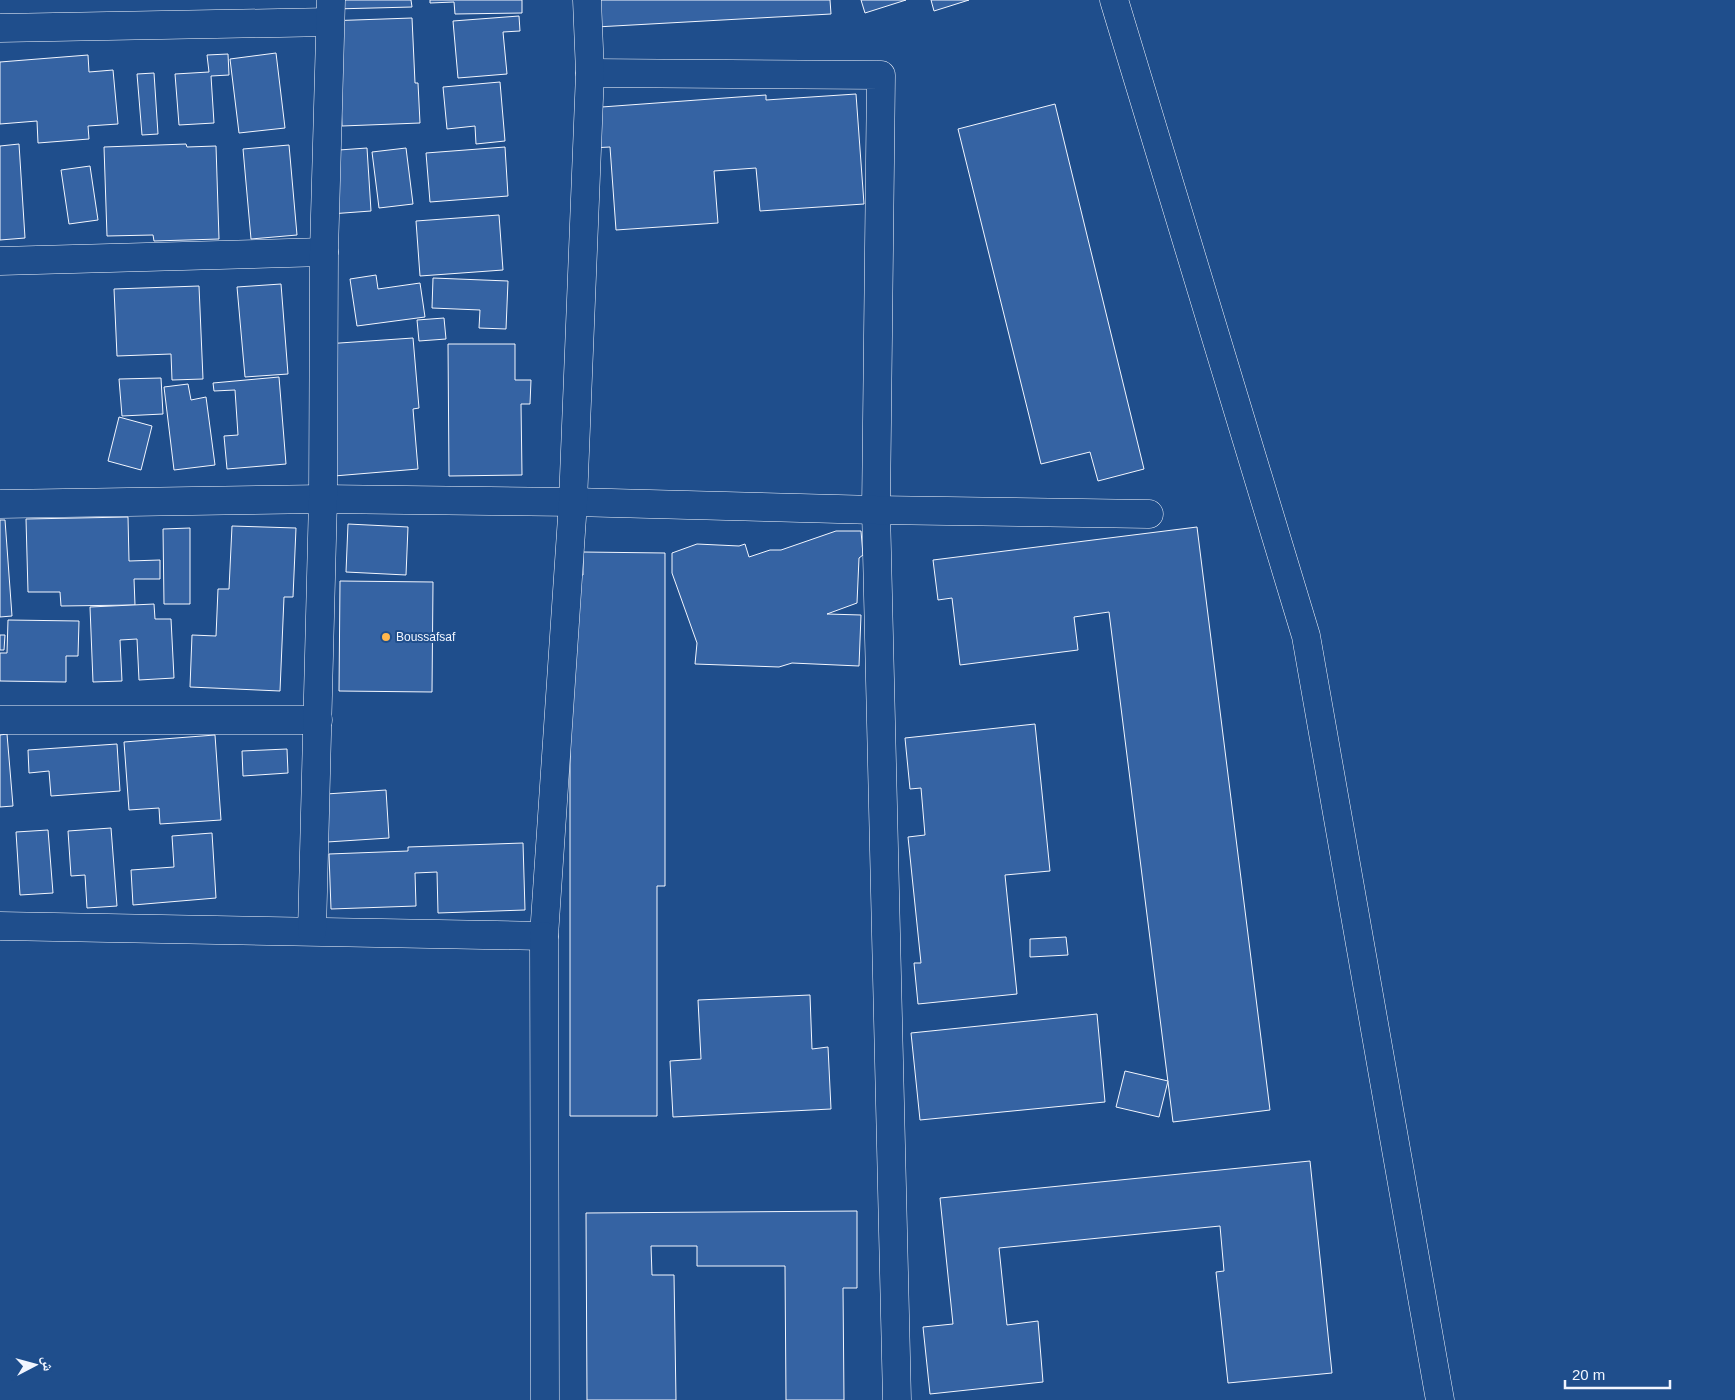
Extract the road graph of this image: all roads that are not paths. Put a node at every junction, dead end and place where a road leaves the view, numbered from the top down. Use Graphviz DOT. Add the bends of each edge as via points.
graph roads {
  1 [pos="587,0"];
  2 [pos="1114,0"];
  3 [pos="331,11"];
  4 [pos="0,28"];
  5 [pos="590,73"];
  6 [pos="324,252"];
  7 [pos="0,261"];
  8 [pos="323,499"];
  9 [pos="573,502"];
  10 [pos="0,504"];
  11 [pos="876,510"];
  12 [pos="1149,514"];
  13 [pos="0,720"];
  14 [pos="318,720"];
  15 [pos="0,926"];
  16 [pos="312,931"];
  17 [pos="544,936"];
  18 [pos="545,1400"];
  19 [pos="897,1400"];
  20 [pos="1440,1400"];
  1 -- 5 [label="street"];
  2 -- 20 [label="street" via="1306,636"];
  3 -- 4 [label="street"];
  3 -- 6 [label="street"];
  5 -- 9 [label="street"];
  5 -- 11 [label="street" via="881,75"];
  6 -- 7 [label="street"];
  6 -- 8 [label="street"];
  8 -- 9 [label="street"];
  8 -- 10 [label="street"];
  8 -- 14 [label="street"];
  9 -- 11 [label="street"];
  9 -- 17 [label="street"];
  11 -- 12 [label="street"];
  11 -- 19 [label="street"];
  13 -- 14 [label="street"];
  14 -- 16 [label="street"];
  15 -- 16 [label="street"];
  16 -- 17 [label="street"];
  17 -- 18 [label="street"];
}
